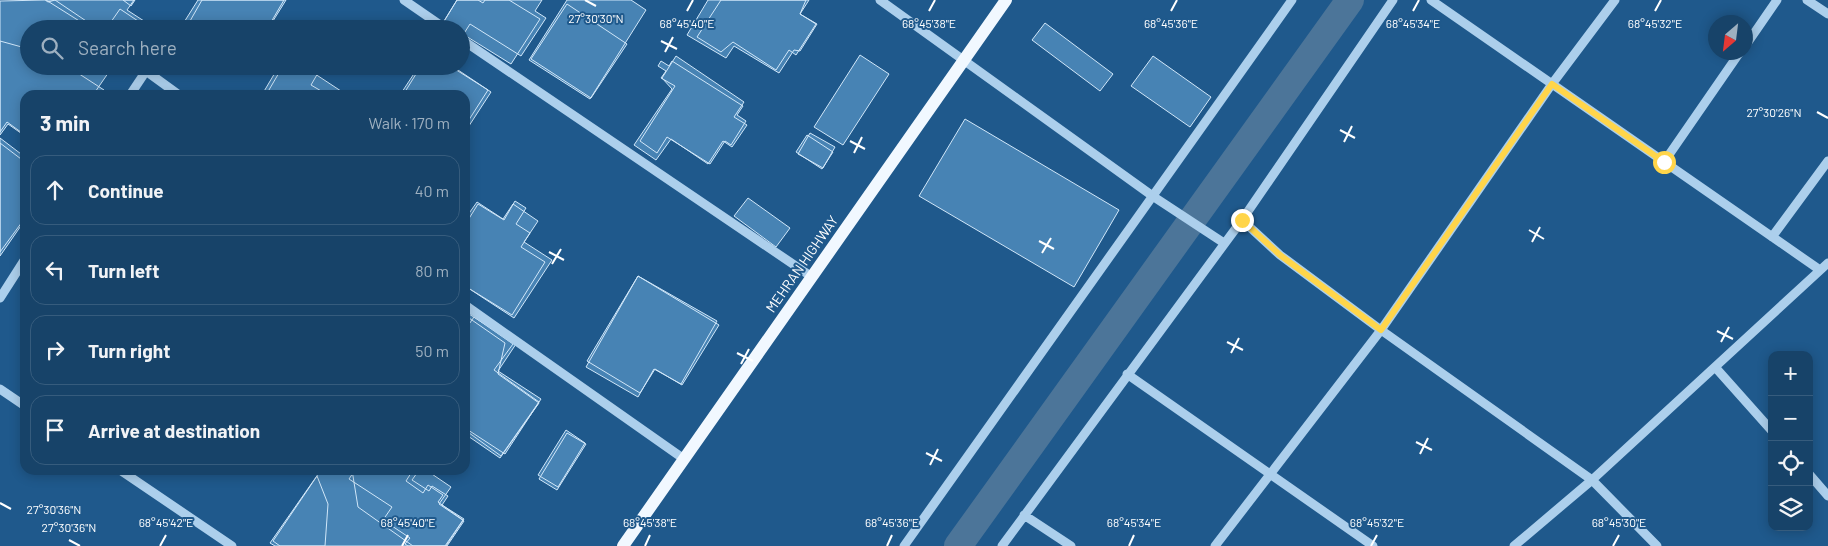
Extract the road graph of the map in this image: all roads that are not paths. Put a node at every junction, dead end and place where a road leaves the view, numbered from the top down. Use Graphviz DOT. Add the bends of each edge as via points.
graph roads {
  1 [pos="404,0"];
  2 [pos="880,0"];
  3 [pos="1006,0"];
  4 [pos="1292,0"];
  5 [pos="1393,0"];
  6 [pos="1431,0"];
  7 [pos="1615,0"];
  8 [pos="1777,0"];
  9 [pos="1807,0"];
  10 [pos="1828,14"];
  11 [pos="433,20"];
  12 [pos="1753,35"];
  13 [pos="470,45"];
  14 [pos="965,60"];
  15 [pos="1734,60"];
  16 [pos="143,75"];
  17 [pos="152,75"];
  18 [pos="1552,84"];
  19 [pos="133,90"];
  20 [pos="172,90"];
  21 [pos="1828,161"];
  22 [pos="1664,162"];
  23 [pos="1154,197"];
  24 [pos="1242,220"];
  25 [pos="1772,237"];
  26 [pos="1224,243"];
  27 [pos="1828,263"];
  28 [pos="20,267"];
  29 [pos="1820,270"];
  30 [pos="812,277"];
  31 [pos="0,298"];
  32 [pos="470,309"];
  33 [pos="1381,330"];
  34 [pos="1715,367"];
  35 [pos="1127,374"];
  36 [pos="0,389"];
  37 [pos="20,403"];
  38 [pos="1768,427"];
  39 [pos="684,459"];
  40 [pos="1271,473"];
  41 [pos="127,475"];
  42 [pos="1813,479"];
  43 [pos="1592,480"];
  44 [pos="1828,496"];
  45 [pos="1024,515"];
  46 [pos="232,546"];
  47 [pos="623,546"];
  48 [pos="904,546"];
  49 [pos="1002,546"];
  50 [pos="1071,546"];
  51 [pos="1216,546"];
  52 [pos="1374,546"];
  53 [pos="1514,546"];
  54 [pos="1657,546"];
  1 -- 11 [label="street"];
  2 -- 14 [label="street"];
  3 -- 14 [label="main road, MEHRAN HIGHWAY"];
  4 -- 23 [label="street"];
  5 -- 24 [label="street"];
  6 -- 18 [label="street"];
  7 -- 18 [label="street"];
  8 -- 12 [label="street"];
  9 -- 10 [label="street"];
  13 -- 30 [label="street"];
  14 -- 23 [label="street"];
  14 -- 30 [label="main road, MEHRAN HIGHWAY"];
  15 -- 22 [label="street"];
  16 -- 19 [label="street"];
  17 -- 20 [label="street"];
  18 -- 22 [label="street"];
  18 -- 33 [label="street"];
  21 -- 25 [label="street"];
  22 -- 25 [label="street"];
  23 -- 26 [label="street"];
  23 -- 48 [label="street"];
  24 -- 26 [label="street"];
  24 -- 33 [label="street" via="1280,255"];
  25 -- 29 [label="street"];
  26 -- 35 [label="street"];
  27 -- 29 [label="street"];
  28 -- 31 [label="street"];
  29 -- 34 [label="street"];
  30 -- 39 [label="main road, MEHRAN HIGHWAY"];
  32 -- 39 [label="street"];
  33 -- 40 [label="street"];
  33 -- 43 [label="street"];
  34 -- 38 [label="street"];
  34 -- 43 [label="street"];
  35 -- 40 [label="street"];
  35 -- 45 [label="street"];
  36 -- 37 [label="street"];
  39 -- 47 [label="main road, MEHRAN HIGHWAY"];
  40 -- 51 [label="street"];
  40 -- 52 [label="street"];
  41 -- 46 [label="street"];
  42 -- 44 [label="street"];
  43 -- 53 [label="street"];
  43 -- 54 [label="street"];
  45 -- 49 [label="street"];
  45 -- 50 [label="street"];
}
